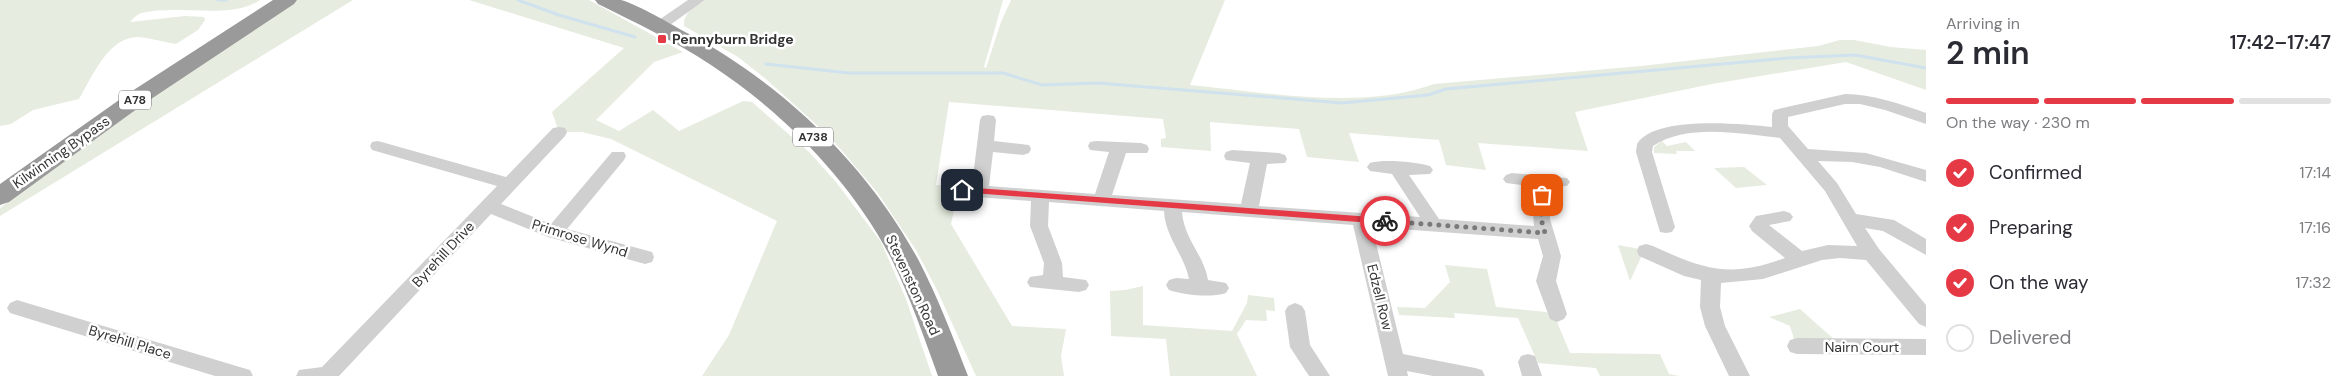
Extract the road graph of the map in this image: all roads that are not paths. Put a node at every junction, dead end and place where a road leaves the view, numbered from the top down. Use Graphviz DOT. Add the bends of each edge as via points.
graph roads {
  1 [pos="605,0"];
  2 [pos="698,0"];
  3 [pos="276,3"];
  4 [pos="658,27"];
  5 [pos="1926,119"];
  6 [pos="988,120"];
  7 [pos="559,132"];
  8 [pos="1784,133"];
  9 [pos="378,146"];
  10 [pos="986,146"];
  11 [pos="1096,146"];
  12 [pos="1119,148"];
  13 [pos="1023,149"];
  14 [pos="1140,149"];
  15 [pos="1804,155"];
  16 [pos="618,156"];
  17 [pos="1232,156"];
  18 [pos="1259,158"];
  19 [pos="1279,159"];
  20 [pos="1376,167"];
  21 [pos="1398,168"];
  22 [pos="1424,170"];
  23 [pos="1926,176"];
  24 [pos="1512,179"];
  25 [pos="0,180"];
  26 [pos="1539,181"];
  27 [pos="1561,182"];
  28 [pos="509,184"];
  29 [pos="962,190"];
  30 [pos="980,191"];
  31 [pos="1040,195"];
  32 [pos="0,196"];
  33 [pos="1102,200"];
  34 [pos="488,206"];
  35 [pos="1173,206"];
  36 [pos="1251,211"];
  37 [pos="1784,216"];
  38 [pos="1360,219"];
  39 [pos="1851,219"];
  40 [pos="1432,224"];
  41 [pos="1666,227"];
  42 [pos="554,232"];
  43 [pos="1545,233"];
  44 [pos="1926,248"];
  45 [pos="1646,251"];
  46 [pos="1872,254"];
  47 [pos="645,257"];
  48 [pos="1798,258"];
  49 [pos="1709,276"];
  50 [pos="1079,285"];
  51 [pos="1176,285"];
  52 [pos="1199,287"];
  53 [pos="1220,288"];
  54 [pos="17,308"];
  55 [pos="1295,311"];
  56 [pos="1924,313"];
  57 [pos="1557,314"];
  58 [pos="1797,346"];
  59 [pos="1926,346"];
  60 [pos="1396,368"];
  61 [pos="243,376"];
  62 [pos="306,376"];
  63 [pos="326,376"];
  64 [pos="953,376"];
  65 [pos="1320,376"];
  66 [pos="1475,376"];
  67 [pos="1740,376"];
  1 -- 4 [label="highway, Stevenston Road / A738"];
  2 -- 4 [label="street"];
  3 -- 25 [label="highway, Kilwinning Bypass / A78" via="128,90"];
  3 -- 32 [label="highway, Kilwinning Bypass / A78"];
  4 -- 64 [label="highway, Stevenston Road / A738" via="706,52 746,80 819,142 842,168 896,245 921,295"];
  5 -- 8 [label="street" via="1878,102 1845,99 1782,112 1778,122"];
  6 -- 10 [label="street"];
  7 -- 28 [label="street, Byrehill Drive"];
  8 -- 15 [label="street"];
  8 -- 41 [label="street" via="1718,127 1661,134 1649,139 1644,152"];
  9 -- 28 [label="street"];
  10 -- 13 [label="street"];
  10 -- 30 [label="street"];
  11 -- 12 [label="street"];
  12 -- 14 [label="street"];
  12 -- 33 [label="street"];
  15 -- 23 [label="street" via="1865,157"];
  15 -- 39 [label="street" via="1831,187"];
  16 -- 42 [label="street"];
  17 -- 18 [label="street"];
  18 -- 19 [label="street"];
  18 -- 36 [label="street" via="1260,165 1250,192"];
  20 -- 21 [label="street"];
  21 -- 22 [label="street"];
  21 -- 40 [label="street"];
  24 -- 26 [label="street"];
  26 -- 27 [label="street"];
  26 -- 43 [label="street"];
  28 -- 34 [label="street, Byrehill Drive"];
  29 -- 30 [label="street"];
  30 -- 31 [label="street"];
  31 -- 33 [label="street"];
  31 -- 50 [label="street" via="1039,226 1054,262 1045,283"];
  33 -- 35 [label="street"];
  34 -- 42 [label="street, Primrose Wynd"];
  34 -- 63 [label="street, Byrehill Drive"];
  35 -- 36 [label="street"];
  35 -- 52 [label="street" via="1176,231 1193,258"];
  36 -- 38 [label="street"];
  37 -- 48 [label="street" via="1762,220 1758,226"];
  38 -- 40 [label="street"];
  38 -- 60 [label="street, Edzell Row"];
  39 -- 44 [label="street" via="1888,225"];
  39 -- 46 [label="street"];
  40 -- 43 [label="street"];
  42 -- 47 [label="street, Primrose Wynd"];
  43 -- 57 [label="street" via="1552,256 1546,281"];
  45 -- 49 [label="street"];
  46 -- 48 [label="street" via="1838,251"];
  46 -- 56 [label="street"];
  48 -- 49 [label="street" via="1763,272"];
  49 -- 67 [label="street" via="1712,286 1710,304 1716,329"];
  51 -- 52 [label="street"];
  52 -- 53 [label="street"];
  54 -- 61 [label="street, Byrehill Place"];
  55 -- 65 [label="street" via="1300,347"];
  58 -- 59 [label="street, Nairn Court"];
  60 -- 66 [label="street"];
  62 -- 63 [label="street"];
}
